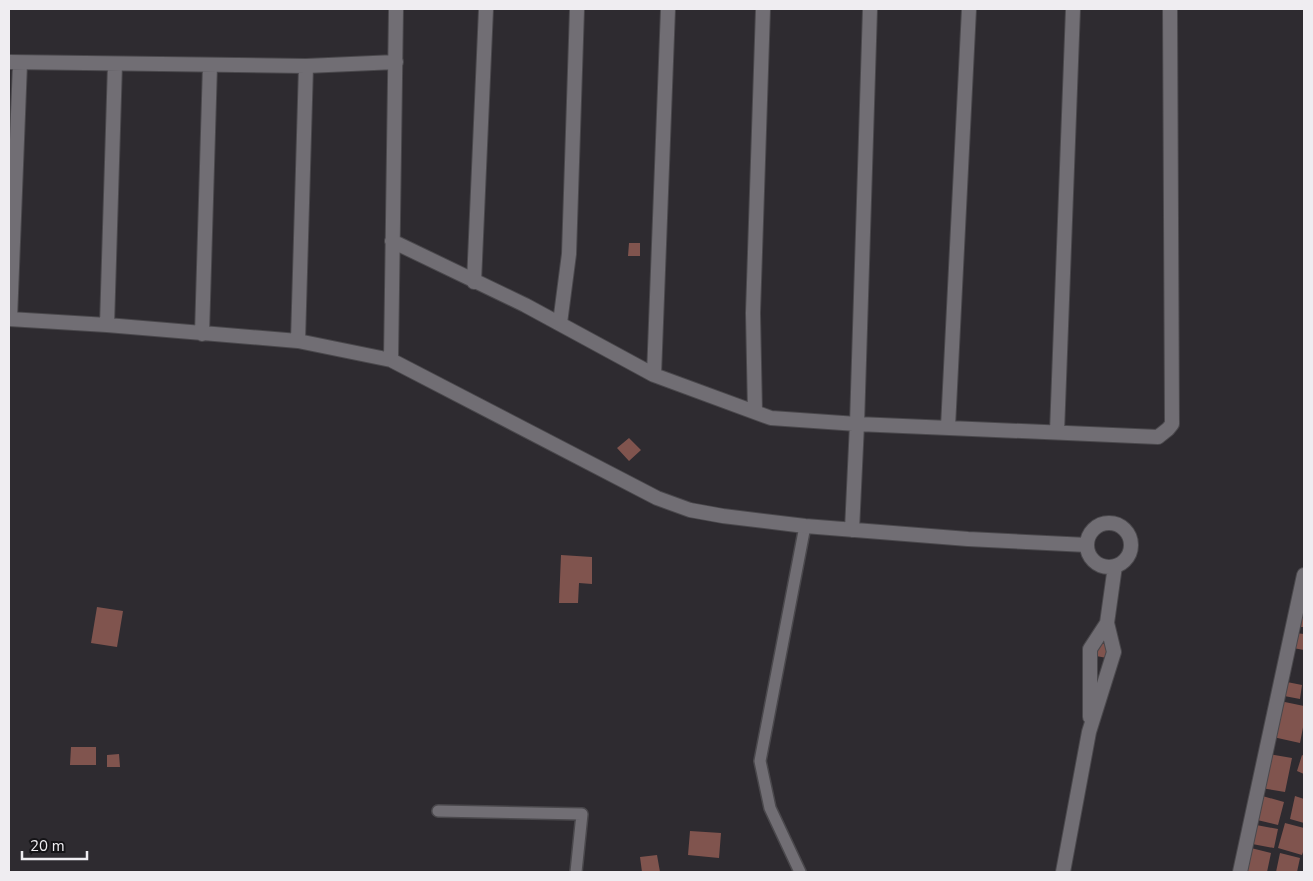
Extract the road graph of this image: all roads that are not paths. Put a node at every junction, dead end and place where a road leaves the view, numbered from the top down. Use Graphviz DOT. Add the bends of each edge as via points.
graph roads {
  1 [pos="396,9"];
  2 [pos="486,9"];
  3 [pos="577,9"];
  4 [pos="668,9"];
  5 [pos="763,9"];
  6 [pos="870,9"];
  7 [pos="969,9"];
  8 [pos="1073,9"];
  9 [pos="1170,9"];
  10 [pos="14,62"];
  11 [pos="396,62"];
  12 [pos="115,64"];
  13 [pos="210,65"];
  14 [pos="306,66"];
  15 [pos="392,241"];
  16 [pos="474,282"];
  17 [pos="9,319"];
  18 [pos="560,323"];
  19 [pos="107,325"];
  20 [pos="202,334"];
  21 [pos="298,341"];
  22 [pos="391,360"];
  23 [pos="654,375"];
  24 [pos="754,412"];
  25 [pos="857,424"];
  26 [pos="948,427"];
  27 [pos="1057,432"];
  28 [pos="805,526"];
  29 [pos="852,530"];
  30 [pos="1087,545"];
  31 [pos="1115,566"];
  32 [pos="1304,575"];
  33 [pos="1107,623"];
  34 [pos="1090,732"];
  35 [pos="438,811"];
  36 [pos="576,872"];
  37 [pos="800,872"];
  38 [pos="1064,872"];
  39 [pos="1240,872"];
  1 -- 11 [label="street"];
  2 -- 16 [label="street"];
  3 -- 18 [label="street" via="569,254"];
  4 -- 23 [label="street"];
  5 -- 24 [label="street" via="753,313"];
  6 -- 25 [label="street"];
  7 -- 26 [label="street"];
  8 -- 27 [label="street"];
  9 -- 27 [label="street" via="1172,424 1158,437"];
  10 -- 12 [label="street"];
  10 -- 17 [label="street"];
  11 -- 14 [label="street"];
  11 -- 15 [label="street"];
  12 -- 13 [label="street"];
  12 -- 19 [label="street"];
  13 -- 14 [label="street"];
  13 -- 20 [label="street"];
  14 -- 21 [label="street"];
  15 -- 16 [label="street"];
  15 -- 22 [label="street"];
  16 -- 18 [label="street"];
  17 -- 19 [label="street"];
  18 -- 23 [label="street"];
  19 -- 20 [label="street"];
  20 -- 21 [label="street"];
  21 -- 22 [label="street"];
  22 -- 28 [label="street" via="657,498 690,510"];
  23 -- 24 [label="street"];
  24 -- 25 [label="street" via="771,418"];
  25 -- 26 [label="street"];
  25 -- 29 [label="street"];
  26 -- 27 [label="street"];
  28 -- 29 [label="street"];
  28 -- 37 [label="lane" via="760,761 770,808"];
  29 -- 30 [label="street"];
  30 -- 31 [label="street" via="1093,560 1107,567"];
  30 -- 31 [label="street" via="1092,532 1104,524 1118,525 1129,536 1130,551 1127,558"];
  31 -- 33 [label="street"];
  32 -- 39 [label="street"];
  33 -- 34 [label="street" via="1114,652"];
  33 -- 34 [label="street" via="1090,649"];
  34 -- 38 [label="street"];
  35 -- 36 [label="lane" via="582,814"];
}
